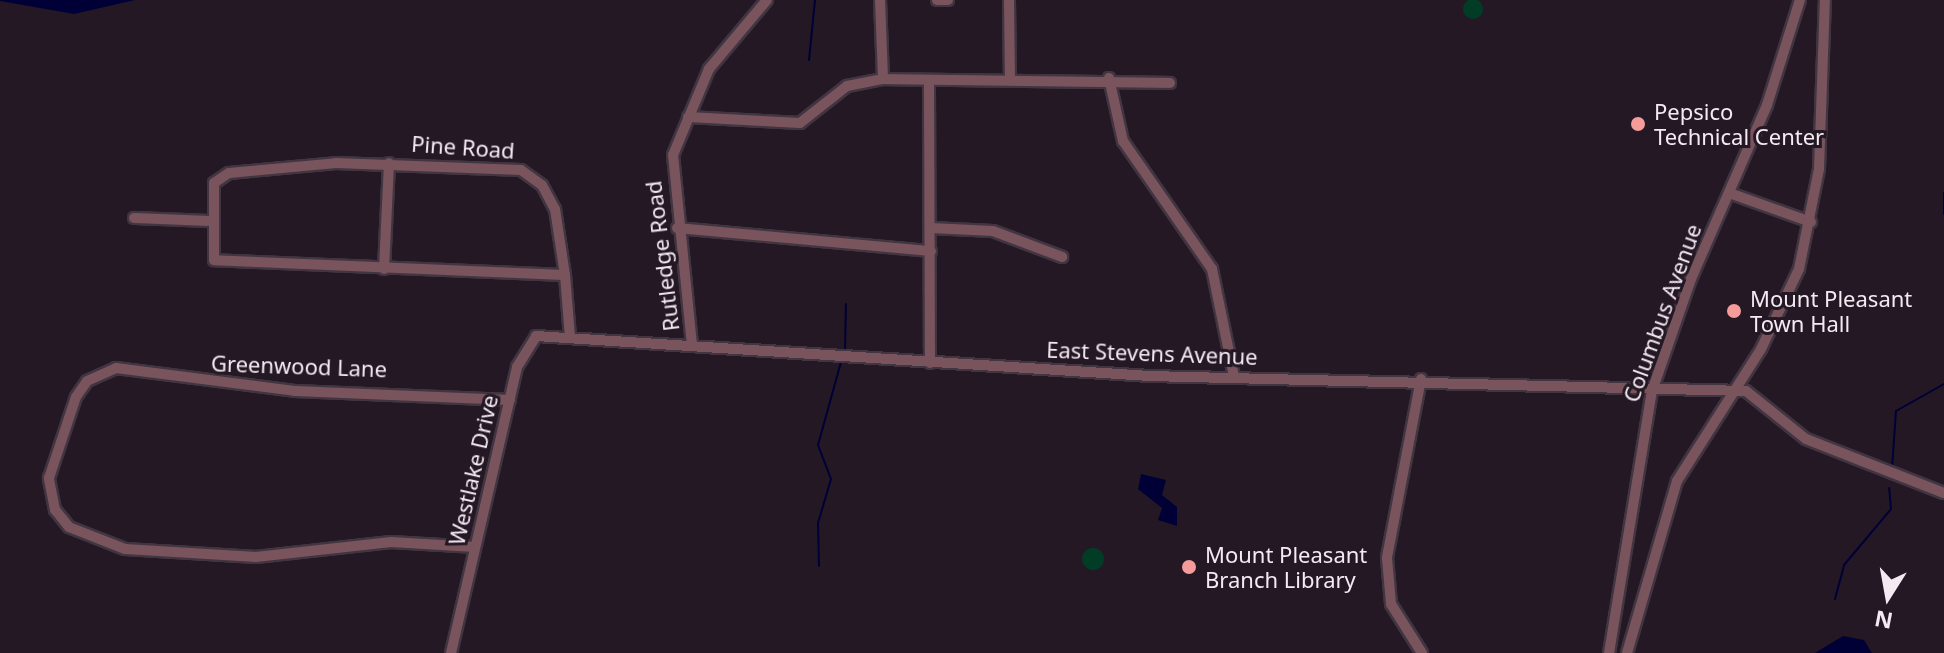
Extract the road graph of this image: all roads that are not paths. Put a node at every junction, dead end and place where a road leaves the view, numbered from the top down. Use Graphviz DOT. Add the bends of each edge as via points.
graph roads {
  1 [pos="767,0"];
  2 [pos="880,0"];
  3 [pos="937,0"];
  4 [pos="948,0"];
  5 [pos="1009,0"];
  6 [pos="1800,0"];
  7 [pos="1825,0"];
  8 [pos="1109,78"];
  9 [pos="883,79"];
  10 [pos="1010,79"];
  11 [pos="1170,83"];
  12 [pos="929,85"];
  13 [pos="688,117"];
  14 [pos="389,163"];
  15 [pos="1729,193"];
  16 [pos="134,218"];
  17 [pos="211,221"];
  18 [pos="1811,222"];
  19 [pos="677,228"];
  20 [pos="931,228"];
  21 [pos="931,251"];
  22 [pos="1062,257"];
  23 [pos="384,269"];
  24 [pos="565,275"];
  25 [pos="570,337"];
  26 [pos="692,345"];
  27 [pos="930,363"];
  28 [pos="1234,376"];
  29 [pos="1421,379"];
  30 [pos="1652,391"];
  31 [pos="1733,392"];
  32 [pos="510,400"];
  33 [pos="1944,493"];
  34 [pos="475,547"];
  35 [pos="451,653"];
  36 [pos="1422,653"];
  37 [pos="1609,653"];
  38 [pos="1627,653"];
  1 -- 13 [label="street, Rutledge Road" via="709,69"];
  2 -- 9 [label="street"];
  3 -- 4 [label="street"];
  5 -- 10 [label="street"];
  6 -- 15 [label="street, Columbus Avenue" via="1772,93"];
  7 -- 18 [label="street"];
  8 -- 10 [label="street"];
  8 -- 11 [label="street"];
  8 -- 28 [label="street" via="1123,141 1212,269"];
  9 -- 12 [label="street"];
  9 -- 13 [label="street" via="847,86 800,123"];
  10 -- 12 [label="street"];
  12 -- 20 [label="street"];
  13 -- 19 [label="street, Rutledge Road" via="672,166"];
  14 -- 17 [label="street, Pine Road" via="222,176 214,183"];
  14 -- 23 [label="street"];
  14 -- 24 [label="street, Pine Road" via="482,164 534,178 555,209"];
  15 -- 18 [label="street"];
  15 -- 30 [label="street, Columbus Avenue"];
  16 -- 17 [label="street"];
  17 -- 23 [label="street" via="210,258 228,264"];
  18 -- 31 [label="street" via="1785,306"];
  19 -- 21 [label="street"];
  19 -- 26 [label="street, Rutledge Road"];
  20 -- 21 [label="street"];
  20 -- 22 [label="street" via="993,231"];
  21 -- 27 [label="street"];
  23 -- 24 [label="street"];
  24 -- 25 [label="street, Pine Road"];
  25 -- 26 [label="street, East Stevens Avenue"];
  25 -- 32 [label="street, Westlake Drive" via="527,340"];
  26 -- 27 [label="street, East Stevens Avenue"];
  27 -- 28 [label="street, East Stevens Avenue"];
  28 -- 29 [label="street, East Stevens Avenue"];
  29 -- 30 [label="street, East Stevens Avenue"];
  29 -- 36 [label="street" via="1387,558 1391,604"];
  30 -- 31 [label="street, East Stevens Avenue"];
  30 -- 37 [label="street, Columbus Avenue"];
  31 -- 33 [label="street" via="1751,393 1806,439 1853,462"];
  31 -- 38 [label="street" via="1667,504"];
  32 -- 34 [label="street, Westlake Drive"];
  32 -- 34 [label="street, Greenwood Lane" via="295,391 116,368 81,388 49,478 55,510 69,527 125,549 256,557 391,542"];
  34 -- 35 [label="street, Westlake Drive"];
}
